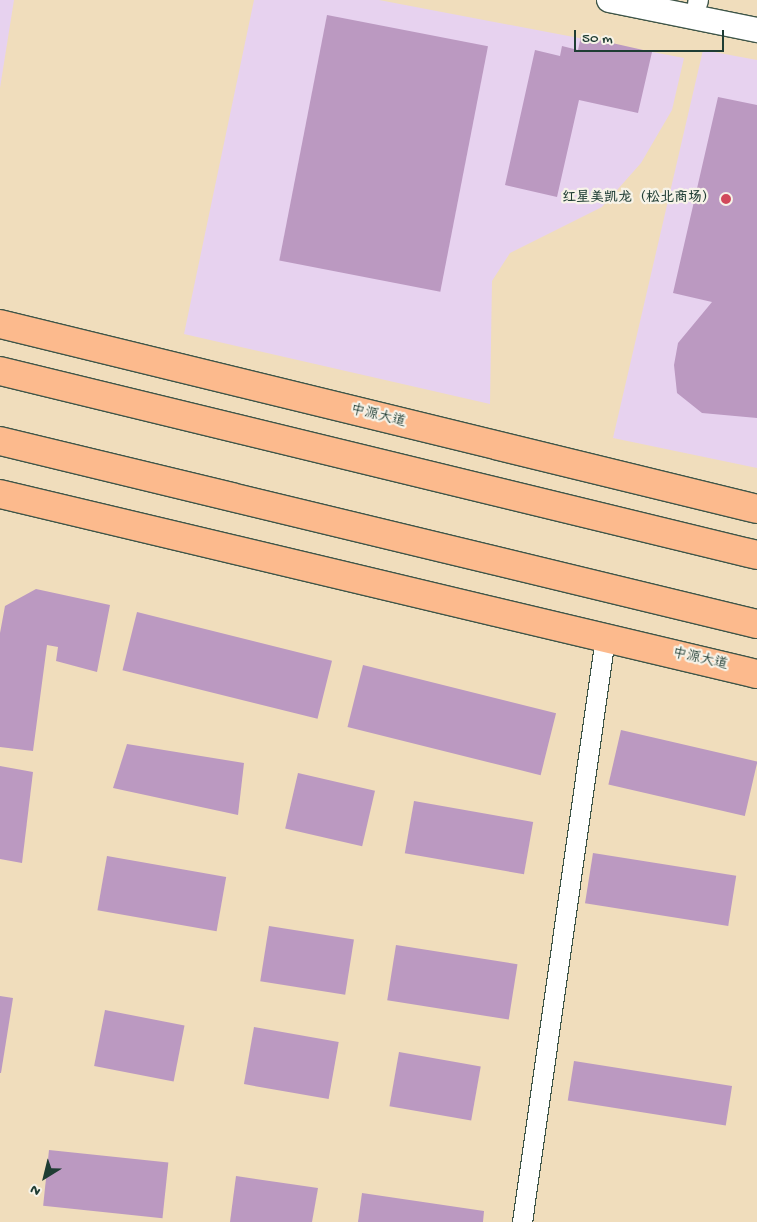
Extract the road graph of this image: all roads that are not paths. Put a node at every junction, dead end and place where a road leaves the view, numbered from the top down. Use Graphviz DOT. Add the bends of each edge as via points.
graph roads {
  1 [pos="610,0"];
  2 [pos="691,1"];
  3 [pos="757,15"];
  4 [pos="757,30"];
  5 [pos="0,324"];
  6 [pos="0,371"];
  7 [pos="0,441"];
  8 [pos="0,494"];
  9 [pos="757,509"];
  10 [pos="757,555"];
  11 [pos="757,624"];
  12 [pos="605,638"];
  13 [pos="757,674"];
  14 [pos="522,1222"];
  1 -- 4 [label="street"];
  2 -- 3 [label="street"];
  5 -- 9 [label="highway, 中源大道"];
  6 -- 10 [label="highway"];
  7 -- 11 [label="highway"];
  8 -- 12 [label="highway, 中源大道"];
  12 -- 13 [label="highway, 中源大道"];
  12 -- 14 [label="street"];
}
